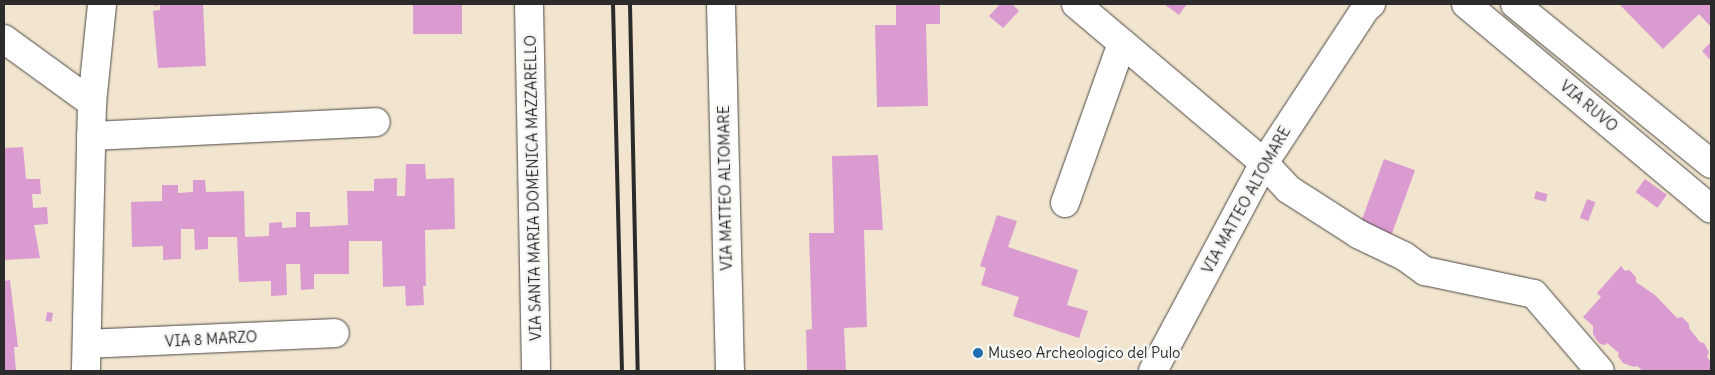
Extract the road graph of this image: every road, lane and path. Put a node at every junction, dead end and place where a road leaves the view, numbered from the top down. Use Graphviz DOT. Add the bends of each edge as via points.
graph roads {
  1 [pos="102,4"];
  2 [pos="530,4"];
  3 [pos="721,4"];
  4 [pos="1076,4"];
  5 [pos="1466,4"];
  6 [pos="1515,4"];
  7 [pos="1367,5"];
  8 [pos="4,39"];
  9 [pos="1122,43"];
  10 [pos="92,103"];
  11 [pos="376,122"];
  12 [pos="91,136"];
  13 [pos="1264,163"];
  14 [pos="1711,164"];
  15 [pos="1065,203"];
  16 [pos="1711,209"];
  17 [pos="335,333"];
  18 [pos="87,344"];
  19 [pos="86,371"];
  20 [pos="536,371"];
  21 [pos="730,371"];
  22 [pos="1153,371"];
  23 [pos="1600,371"];
  1 -- 10 [label="street"];
  2 -- 20 [label="street, VIA SANTA MARIA DOMENICA MAZZARELLO"];
  3 -- 21 [label="street, VIA MATTEO ALTOMARE"];
  4 -- 9 [label="street"];
  5 -- 16 [label="street, VIA RUVO"];
  6 -- 14 [label="street"];
  7 -- 13 [label="street, VIA MATTEO ALTOMARE"];
  8 -- 10 [label="street"];
  9 -- 13 [label="street"];
  9 -- 15 [label="street"];
  10 -- 12 [label="street"];
  11 -- 12 [label="street"];
  12 -- 18 [label="street"];
  13 -- 22 [label="street, VIA MATTEO ALTOMARE"];
  13 -- 23 [label="street" via="1288,189 1310,204 1425,270 1534,294"];
  17 -- 18 [label="street, VIA 8 MARZO"];
  18 -- 19 [label="street"];
}
